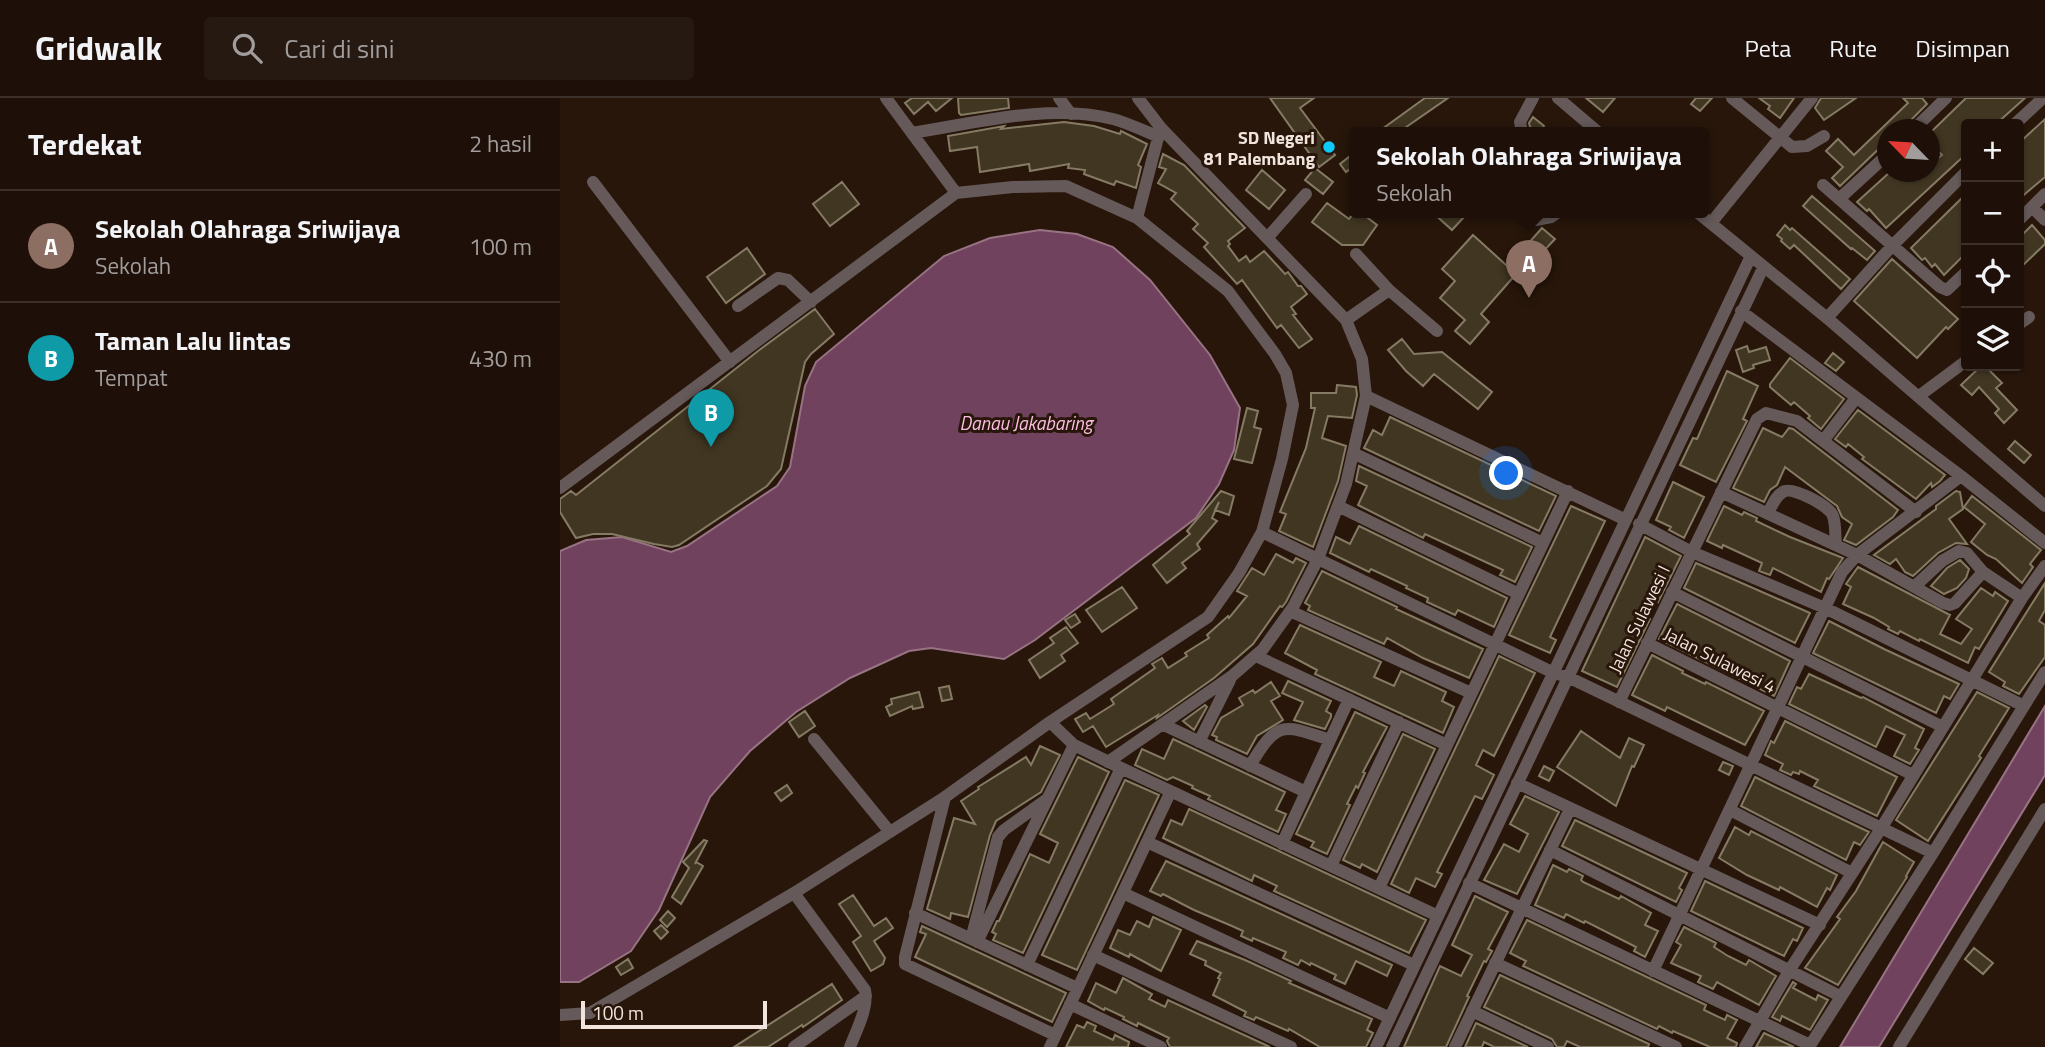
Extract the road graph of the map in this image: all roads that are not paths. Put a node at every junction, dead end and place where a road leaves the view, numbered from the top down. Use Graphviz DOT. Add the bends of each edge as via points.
graph roads {
  1 [pos="1059,98"];
  2 [pos="1138,98"];
  3 [pos="1534,98"];
  4 [pos="1732,98"];
  5 [pos="1812,98"];
  6 [pos="1946,98"];
  7 [pos="2043,98"];
  8 [pos="889,99"];
  9 [pos="1564,100"];
  10 [pos="1071,114"];
  11 [pos="1924,119"];
  12 [pos="2020,119"];
  13 [pos="1521,127"];
  14 [pos="1593,127"];
  15 [pos="1160,132"];
  16 [pos="912,133"];
  17 [pos="1824,136"];
  18 [pos="1781,137"];
  19 [pos="1877,163"];
  20 [pos="1961,177"];
  21 [pos="593,181"];
  22 [pos="1824,186"];
  23 [pos="956,192"];
  24 [pos="1306,194"];
  25 [pos="2045,194"];
  26 [pos="1839,199"];
  27 [pos="2032,207"];
  28 [pos="2024,215"];
  29 [pos="1137,218"];
  30 [pos="1705,218"];
  31 [pos="2045,220"];
  32 [pos="1711,223"];
  33 [pos="1268,237"];
  34 [pos="1892,246"];
  35 [pos="1356,254"];
  36 [pos="1751,256"];
  37 [pos="1763,268"];
  38 [pos="1961,277"];
  39 [pos="1389,290"];
  40 [pos="811,302"];
  41 [pos="738,306"];
  42 [pos="1741,312"];
  43 [pos="1827,318"];
  44 [pos="1346,320"];
  45 [pos="1437,331"];
  46 [pos="730,362"];
  47 [pos="1961,365"];
  48 [pos="1366,396"];
  49 [pos="1919,396"];
  50 [pos="1856,398"];
  51 [pos="1823,441"];
  52 [pos="1353,453"];
  53 [pos="1961,476"];
  54 [pos="560,488"];
  55 [pos="1568,491"];
  56 [pos="1721,492"];
  57 [pos="1338,506"];
  58 [pos="2045,506"];
  59 [pos="1916,512"];
  60 [pos="1768,513"];
  61 [pos="1626,520"];
  62 [pos="1639,524"];
  63 [pos="1262,533"];
  64 [pos="1543,543"];
  65 [pos="2045,543"];
  66 [pos="1836,545"];
  67 [pos="1692,552"];
  68 [pos="1857,555"];
  69 [pos="1318,559"];
  70 [pos="2045,566"];
  71 [pos="1983,572"];
  72 [pos="1914,587"];
  73 [pos="1672,592"];
  74 [pos="1519,594"];
  75 [pos="2022,598"];
  76 [pos="1825,608"];
  77 [pos="1290,611"];
  78 [pos="1495,643"];
  79 [pos="1647,643"];
  80 [pos="1255,656"];
  81 [pos="1802,656"];
  82 [pos="2045,671"];
  83 [pos="1554,673"];
  84 [pos="1232,676"];
  85 [pos="1568,677"];
  86 [pos="1972,679"];
  87 [pos="1471,694"];
  88 [pos="1349,699"];
  89 [pos="1619,702"];
  90 [pos="2022,705"];
  91 [pos="1778,708"];
  92 [pos="1050,722"];
  93 [pos="1398,722"];
  94 [pos="1164,725"];
  95 [pos="1943,727"];
  96 [pos="814,740"];
  97 [pos="1330,740"];
  98 [pos="1199,742"];
  99 [pos="1074,745"];
  100 [pos="1447,745"];
  101 [pos="1108,762"];
  102 [pos="1751,764"];
  103 [pos="1250,766"];
  104 [pos="1121,768"];
  105 [pos="1913,775"];
  106 [pos="1517,783"];
  107 [pos="1306,792"];
  108 [pos="1170,793"];
  109 [pos="945,797"];
  110 [pos="1049,798"];
  111 [pos="1570,808"];
  112 [pos="2045,809"];
  113 [pos="1730,810"];
  114 [pos="1882,827"];
  115 [pos="890,832"];
  116 [pos="1147,842"];
  117 [pos="1282,844"];
  118 [pos="1550,850"];
  119 [pos="1933,853"];
  120 [pos="1331,866"];
  121 [pos="1702,870"];
  122 [pos="1852,873"];
  123 [pos="1469,883"];
  124 [pos="1379,888"];
  125 [pos="794,893"];
  126 [pos="1123,893"];
  127 [pos="1522,909"];
  128 [pos="915,913"];
  129 [pos="1438,916"];
  130 [pos="1679,916"];
  131 [pos="1819,925"];
  132 [pos="974,940"];
  133 [pos="1093,955"];
  134 [pos="1495,963"];
  135 [pos="1027,965"];
  136 [pos="1414,965"];
  137 [pos="1653,971"];
  138 [pos="1788,971"];
  139 [pos="1077,988"];
  140 [pos="866,996"];
  141 [pos="1840,996"];
  142 [pos="1070,1004"];
  143 [pos="1472,1011"];
  144 [pos="560,1015"];
  145 [pos="1390,1018"];
  146 [pos="1759,1021"];
  147 [pos="1055,1035"];
  148 [pos="800,1046"];
  149 [pos="1809,1046"];
  150 [pos="850,1047"];
  151 [pos="1049,1047"];
  152 [pos="1161,1047"];
  153 [pos="1291,1047"];
  154 [pos="1376,1047"];
  155 [pos="1392,1047"];
  156 [pos="1455,1047"];
  157 [pos="1548,1047"];
  158 [pos="1676,1047"];
  159 [pos="1745,1047"];
  160 [pos="1899,1047"];
  1 -- 10 [label="street"];
  2 -- 15 [label="street"];
  3 -- 13 [label="street"];
  4 -- 18 [label="street"];
  5 -- 18 [label="street"];
  6 -- 11 [label="street"];
  7 -- 12 [label="street"];
  8 -- 16 [label="street"];
  9 -- 14 [label="street"];
  10 -- 15 [label="street"];
  10 -- 16 [label="street" via="1020,116"];
  15 -- 29 [label="street"];
  15 -- 33 [label="street"];
  16 -- 23 [label="street"];
  17 -- 18 [label="street" via="1798,148"];
  18 -- 32 [label="street"];
  19 -- 26 [label="street"];
  20 -- 34 [label="street"];
  21 -- 46 [label="street"];
  22 -- 26 [label="street"];
  23 -- 29 [label="street" via="1066,186"];
  23 -- 40 [label="street"];
  24 -- 33 [label="street"];
  25 -- 27 [label="street"];
  26 -- 34 [label="street"];
  27 -- 28 [label="street"];
  27 -- 31 [label="street"];
  29 -- 63 [label="street" via="1228,292 1286,373 1293,405"];
  30 -- 32 [label="street"];
  32 -- 36 [label="street"];
  33 -- 44 [label="street"];
  34 -- 38 [label="street" via="1940,287 1947,290"];
  34 -- 43 [label="street"];
  35 -- 39 [label="street"];
  36 -- 37 [label="street"];
  36 -- 61 [label="street"];
  37 -- 42 [label="street"];
  37 -- 43 [label="street"];
  39 -- 44 [label="street"];
  39 -- 45 [label="street"];
  40 -- 41 [label="street" via="788,280 778,278"];
  40 -- 46 [label="street"];
  42 -- 50 [label="street"];
  42 -- 62 [label="street"];
  43 -- 49 [label="street"];
  44 -- 48 [label="street" via="1362,359"];
  46 -- 54 [label="street"];
  47 -- 49 [label="street"];
  48 -- 52 [label="street"];
  48 -- 55 [label="street"];
  49 -- 58 [label="street"];
  50 -- 51 [label="street"];
  50 -- 53 [label="street"];
  51 -- 56 [label="street, Jalan Sulawesi I" via="1797,421 1766,414 1757,419"];
  51 -- 59 [label="street, Jalan Sulawesi I"];
  52 -- 57 [label="street"];
  52 -- 64 [label="street"];
  53 -- 59 [label="street"];
  53 -- 65 [label="street"];
  55 -- 61 [label="street"];
  55 -- 64 [label="street"];
  56 -- 60 [label="street"];
  56 -- 67 [label="street, Jalan Sulawesi I"];
  57 -- 69 [label="street"];
  57 -- 74 [label="street"];
  59 -- 68 [label="street"];
  60 -- 66 [label="street"];
  60 -- 66 [label="street" via="1784,492 1823,504 1833,516"];
  61 -- 83 [label="street"];
  62 -- 67 [label="street"];
  62 -- 85 [label="street"];
  63 -- 69 [label="street"];
  63 -- 92 [label="street" via="1208,617"];
  64 -- 74 [label="street"];
  66 -- 68 [label="street"];
  67 -- 73 [label="street, Jalan Sulawesi I"];
  67 -- 76 [label="street"];
  68 -- 72 [label="street"];
  68 -- 76 [label="street" via="1842,572"];
  69 -- 77 [label="street"];
  69 -- 78 [label="street"];
  70 -- 75 [label="street"];
  71 -- 72 [label="street" via="1950,605"];
  71 -- 72 [label="street" via="1967,553 1959,551"];
  71 -- 75 [label="street"];
  73 -- 79 [label="street, Jalan Sulawesi I"];
  73 -- 81 [label="street"];
  74 -- 78 [label="street"];
  75 -- 86 [label="street"];
  76 -- 81 [label="street"];
  76 -- 86 [label="street"];
  77 -- 80 [label="street"];
  77 -- 87 [label="street"];
  78 -- 83 [label="street"];
  78 -- 87 [label="street"];
  79 -- 89 [label="street, Jalan Sulawesi I"];
  79 -- 91 [label="street, Jalan Sulawesi 4"];
  80 -- 84 [label="street"];
  80 -- 88 [label="street"];
  81 -- 91 [label="street"];
  81 -- 95 [label="street"];
  82 -- 90 [label="street"];
  83 -- 85 [label="street"];
  83 -- 129 [label="street"];
  84 -- 94 [label="street"];
  84 -- 98 [label="street"];
  85 -- 89 [label="street"];
  85 -- 106 [label="street"];
  86 -- 90 [label="street"];
  86 -- 95 [label="street"];
  87 -- 100 [label="street"];
  88 -- 93 [label="street"];
  88 -- 97 [label="street"];
  89 -- 102 [label="street"];
  90 -- 119 [label="street"];
  91 -- 102 [label="street"];
  91 -- 105 [label="street, Jalan Sulawesi 4"];
  92 -- 99 [label="street"];
  92 -- 109 [label="street"];
  93 -- 100 [label="street"];
  93 -- 120 [label="street"];
  94 -- 98 [label="street"];
  94 -- 101 [label="street"];
  95 -- 105 [label="street"];
  96 -- 115 [label="street"];
  97 -- 103 [label="street" via="1290,727 1264,742"];
  97 -- 107 [label="street"];
  98 -- 103 [label="street"];
  99 -- 101 [label="street"];
  99 -- 110 [label="street"];
  100 -- 124 [label="street"];
  101 -- 104 [label="street"];
  102 -- 113 [label="street"];
  102 -- 114 [label="street"];
  103 -- 107 [label="street"];
  104 -- 108 [label="street"];
  104 -- 135 [label="street"];
  105 -- 114 [label="street"];
  106 -- 111 [label="street"];
  106 -- 123 [label="street"];
  107 -- 117 [label="street"];
  108 -- 116 [label="street"];
  108 -- 117 [label="street"];
  109 -- 115 [label="street"];
  109 -- 128 [label="street"];
  110 -- 132 [label="street"];
  110 -- 132 [label="street" via="998,837"];
  111 -- 118 [label="street"];
  111 -- 121 [label="street"];
  112 -- 160 [label="street"];
  113 -- 121 [label="street"];
  113 -- 122 [label="street"];
  114 -- 119 [label="street"];
  114 -- 122 [label="street"];
  115 -- 125 [label="street"];
  116 -- 126 [label="street"];
  116 -- 136 [label="street"];
  117 -- 120 [label="street"];
  118 -- 127 [label="street"];
  118 -- 130 [label="street"];
  119 -- 141 [label="street"];
  120 -- 124 [label="street"];
  121 -- 130 [label="street"];
  121 -- 131 [label="street"];
  122 -- 131 [label="street"];
  123 -- 127 [label="street"];
  123 -- 155 [label="street"];
  124 -- 129 [label="street"];
  125 -- 140 [label="street" via="862,984"];
  125 -- 144 [label="street" via="590,1013"];
  126 -- 133 [label="street"];
  126 -- 145 [label="street"];
  127 -- 134 [label="street"];
  127 -- 137 [label="street"];
  128 -- 132 [label="street"];
  128 -- 147 [label="street" via="905,964"];
  129 -- 136 [label="street"];
  130 -- 137 [label="street"];
  130 -- 138 [label="street"];
  131 -- 138 [label="street"];
  132 -- 135 [label="street"];
  133 -- 139 [label="street"];
  133 -- 153 [label="street"];
  134 -- 143 [label="street"];
  134 -- 158 [label="street"];
  135 -- 139 [label="street"];
  136 -- 145 [label="street"];
  137 -- 146 [label="street"];
  138 -- 141 [label="street"];
  138 -- 146 [label="street"];
  139 -- 142 [label="street"];
  140 -- 148 [label="street"];
  140 -- 150 [label="street"];
  141 -- 149 [label="street"];
  142 -- 147 [label="street"];
  142 -- 152 [label="street"];
  143 -- 156 [label="street"];
  143 -- 157 [label="street"];
  145 -- 154 [label="street"];
  146 -- 149 [label="street"];
  146 -- 159 [label="street"];
  147 -- 151 [label="street"];
}
